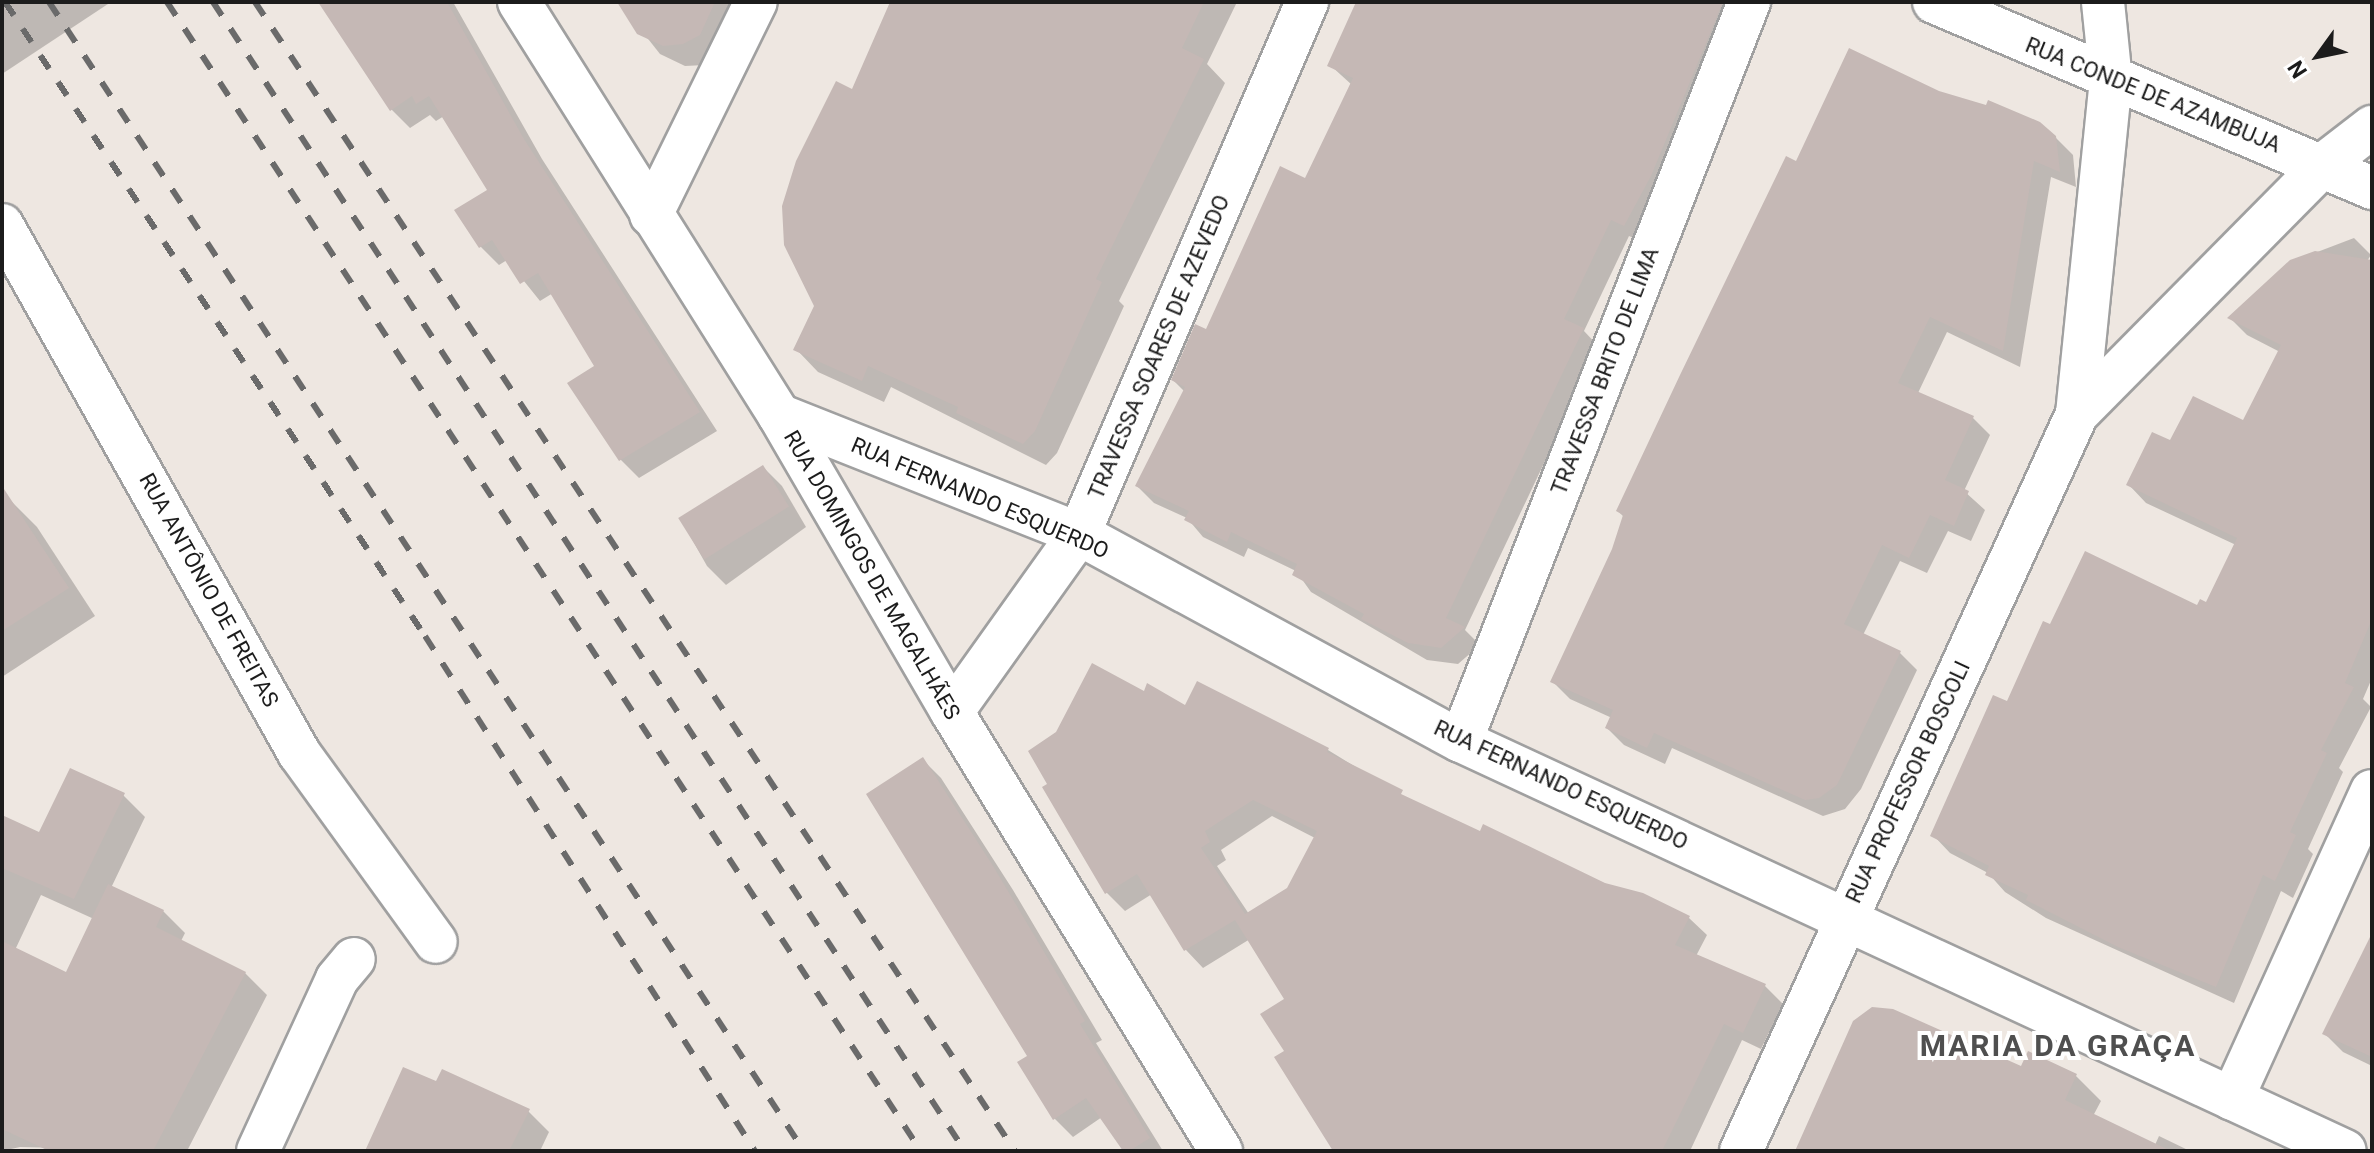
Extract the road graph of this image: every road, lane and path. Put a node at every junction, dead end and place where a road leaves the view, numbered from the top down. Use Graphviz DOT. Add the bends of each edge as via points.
graph roads {
  1 [pos="519,2"];
  2 [pos="756,2"];
  3 [pos="1307,2"];
  4 [pos="1749,2"];
  5 [pos="1934,2"];
  6 [pos="2103,2"];
  7 [pos="2111,81"];
  8 [pos="2372,127"];
  9 [pos="2324,164"];
  10 [pos="2372,188"];
  11 [pos="651,215"];
  12 [pos="9,238"];
  13 [pos="2077,414"];
  14 [pos="779,415"];
  15 [pos="1079,534"];
  16 [pos="952,712"];
  17 [pos="1461,741"];
  18 [pos="2372,791"];
  19 [pos="1845,917"];
  20 [pos="436,942"];
  21 [pos="354,959"];
  22 [pos="2232,1099"];
  23 [pos="258,1151"];
  24 [pos="1221,1151"];
  25 [pos="1741,1151"];
  26 [pos="2345,1151"];
  1 -- 11 [label="street, RUA DOMINGOS DE MAGALHÃES"];
  2 -- 11 [label="street"];
  3 -- 15 [label="street, TRAVESSA SOARES DE AZEVEDO"];
  4 -- 17 [label="street, TRAVESSA BRITO DE LIMA"];
  5 -- 7 [label="street, RUA CONDE DE AZAMBUJA"];
  6 -- 7 [label="street, RUA PROFESSOR BOSCOLI"];
  7 -- 9 [label="street, RUA CONDE DE AZAMBUJA"];
  7 -- 13 [label="street, RUA PROFESSOR BOSCOLI"];
  8 -- 9 [label="street, RUA PROFESSOR BOSCOLI"];
  9 -- 10 [label="street, RUA CONDE DE AZAMBUJA"];
  9 -- 13 [label="street, RUA PROFESSOR BOSCOLI"];
  11 -- 14 [label="street, RUA DOMINGOS DE MAGALHÃES"];
  12 -- 20 [label="street, RUA ANTÔNIO DE FREITAS" via="299,753"];
  13 -- 19 [label="street, RUA PROFESSOR BOSCOLI"];
  14 -- 15 [label="street, RUA FERNANDO ESQUERDO"];
  14 -- 16 [label="street, RUA DOMINGOS DE MAGALHÃES"];
  15 -- 16 [label="street, TRAVESSA SOARES DE AZEVEDO"];
  15 -- 17 [label="street, RUA FERNANDO ESQUERDO"];
  16 -- 24 [label="street, RUA DOMINGOS DE MAGALHÃES"];
  17 -- 19 [label="street, RUA FERNANDO ESQUERDO"];
  18 -- 22 [label="street"];
  19 -- 22 [label="street, RUA FERNANDO ESQUERDO"];
  19 -- 25 [label="street, RUA PROFESSOR BOSCOLI"];
  21 -- 23 [label="street" via="337,979"];
  22 -- 26 [label="street, RUA FERNANDO ESQUERDO"];
}
